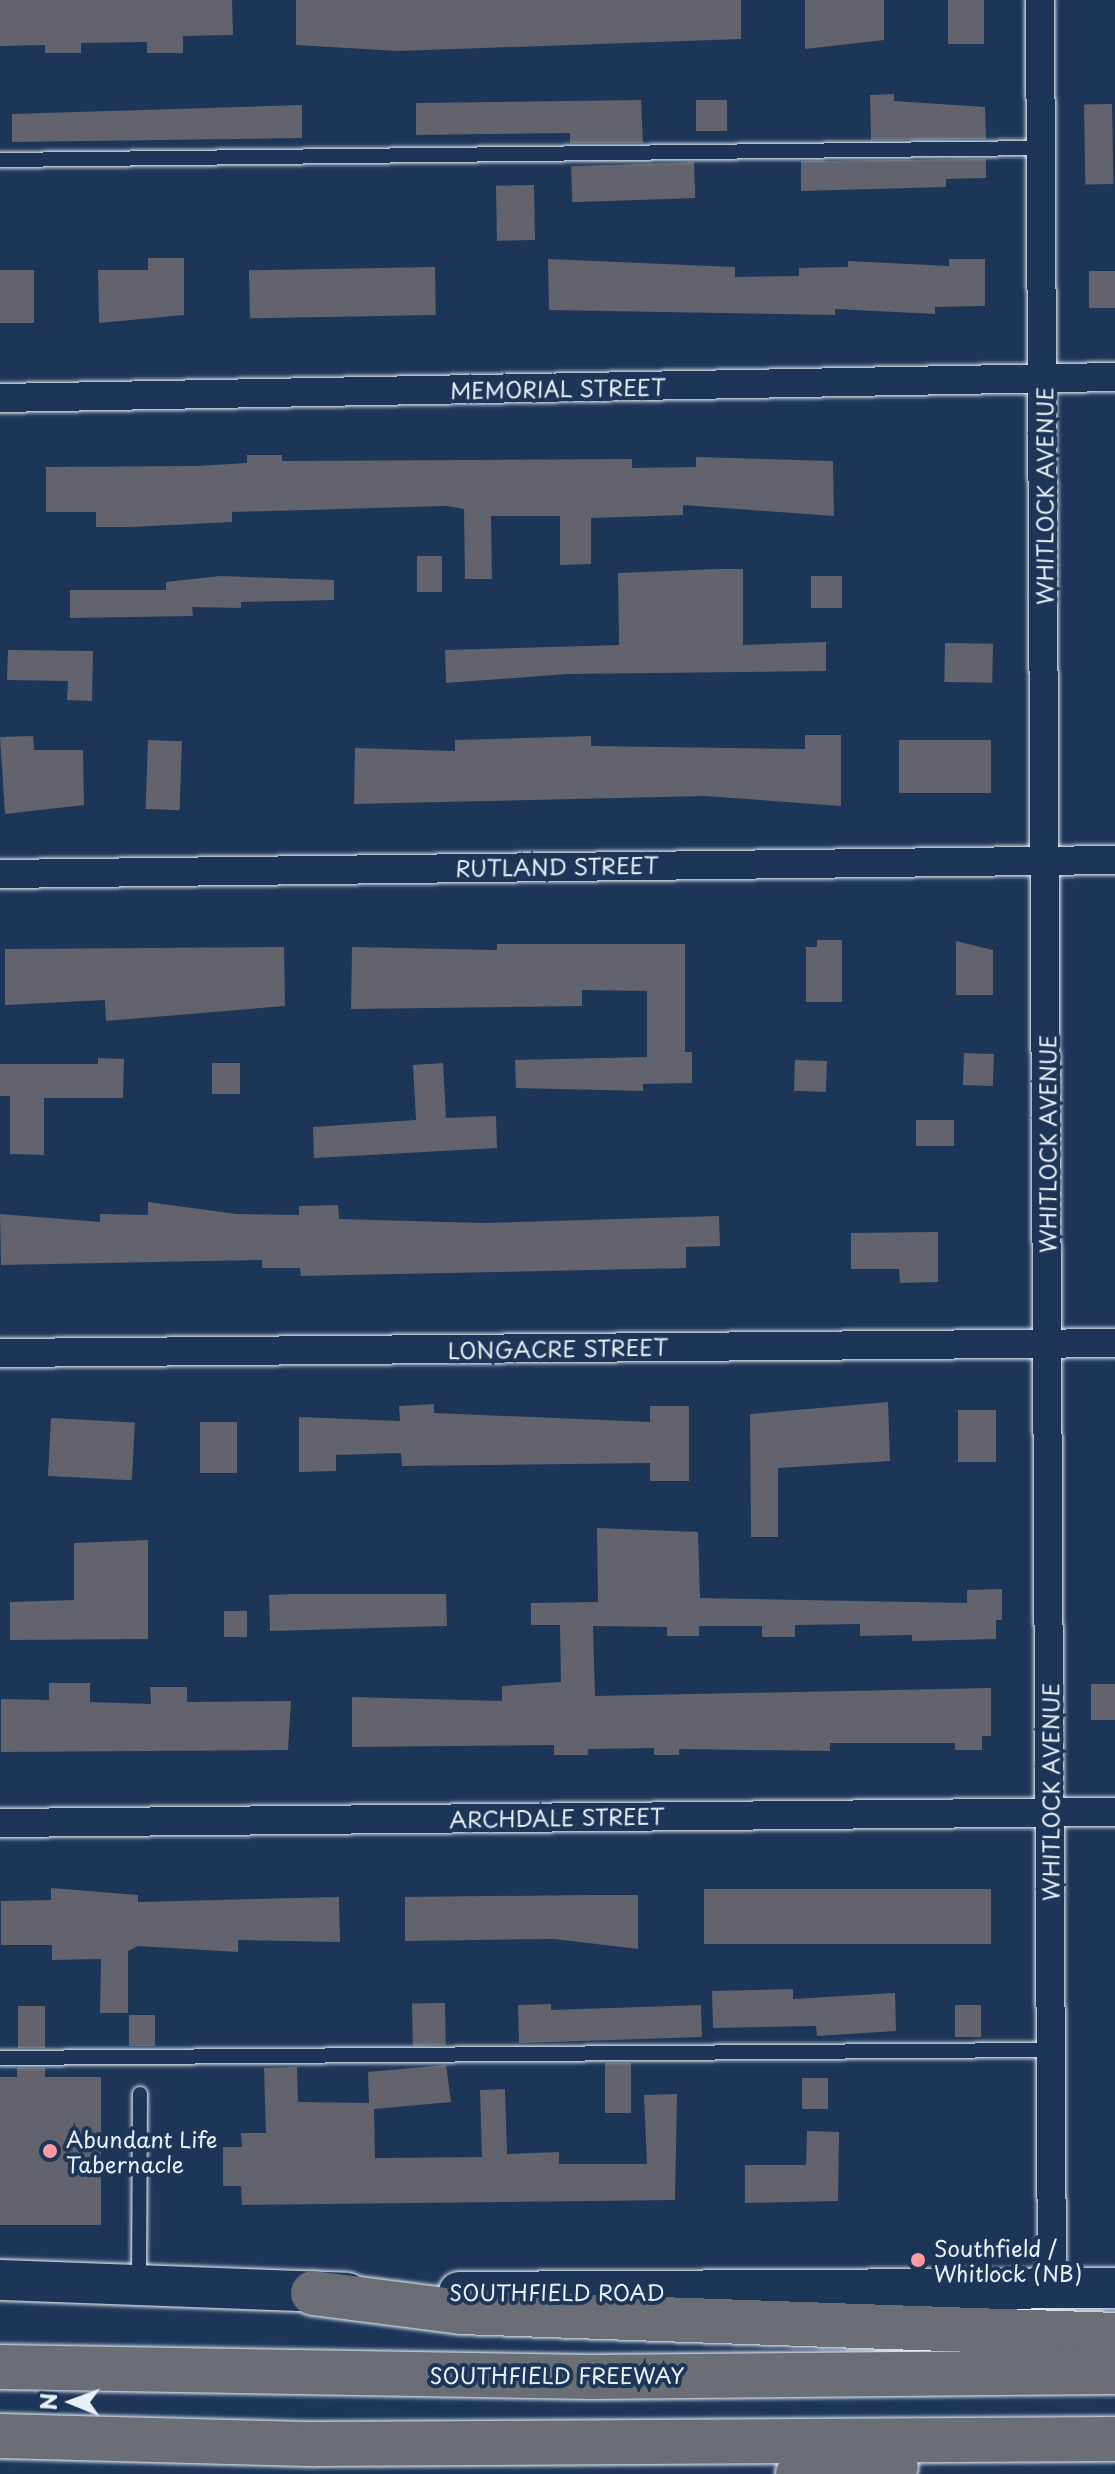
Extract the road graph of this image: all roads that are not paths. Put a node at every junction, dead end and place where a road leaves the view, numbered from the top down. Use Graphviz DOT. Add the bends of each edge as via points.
graph roads {
  1 [pos="1040,0"];
  2 [pos="1041,148"];
  3 [pos="0,160"];
  4 [pos="1115,377"];
  5 [pos="1043,379"];
  6 [pos="0,398"];
  7 [pos="1045,860"];
  8 [pos="1115,860"];
  9 [pos="0,874"];
  10 [pos="1115,1343"];
  11 [pos="1048,1344"];
  12 [pos="0,1353"];
  13 [pos="1115,1812"];
  14 [pos="1051,1813"];
  15 [pos="0,1823"];
  16 [pos="1051,2050"];
  17 [pos="0,2058"];
  18 [pos="140,2094"];
  19 [pos="0,2280"];
  20 [pos="1115,2288"];
  21 [pos="139,2289"];
  22 [pos="1052,2289"];
  23 [pos="313,2293"];
  24 [pos="1115,2335"];
  25 [pos="0,2367"];
  26 [pos="1115,2372"];
  27 [pos="0,2436"];
  28 [pos="1115,2439"];
  29 [pos="1115,2452"];
  30 [pos="798,2474"];
  1 -- 2 [label="street, WHITLOCK AVENUE"];
  2 -- 3 [label="lane"];
  2 -- 5 [label="street, WHITLOCK AVENUE"];
  4 -- 5 [label="street, MEMORIAL STREET"];
  5 -- 6 [label="street, MEMORIAL STREET"];
  5 -- 7 [label="street, WHITLOCK AVENUE"];
  7 -- 8 [label="street, RUTLAND STREET"];
  7 -- 9 [label="street, RUTLAND STREET"];
  7 -- 11 [label="street, WHITLOCK AVENUE"];
  10 -- 11 [label="street, LONGACRE STREET"];
  11 -- 12 [label="street, LONGACRE STREET"];
  11 -- 14 [label="street, WHITLOCK AVENUE"];
  13 -- 14 [label="street, ARCHDALE STREET"];
  14 -- 15 [label="street, ARCHDALE STREET"];
  14 -- 16 [label="street, WHITLOCK AVENUE"];
  16 -- 17 [label="lane"];
  16 -- 22 [label="street, WHITLOCK AVENUE"];
  18 -- 21 [label="lane"];
  19 -- 21 [label="main road, SOUTHFIELD ROAD"];
  20 -- 22 [label="main road, SOUTHFIELD ROAD"];
  21 -- 23 [label="main road, SOUTHFIELD ROAD"];
  22 -- 23 [label="main road, SOUTHFIELD ROAD"];
  23 -- 24 [label="highway" via="461,2312"];
  25 -- 26 [label="highway, SOUTHFIELD FREEWAY" via="591,2377"];
  27 -- 28 [label="highway" via="316,2444"];
  29 -- 30 [label="highway"];
}
